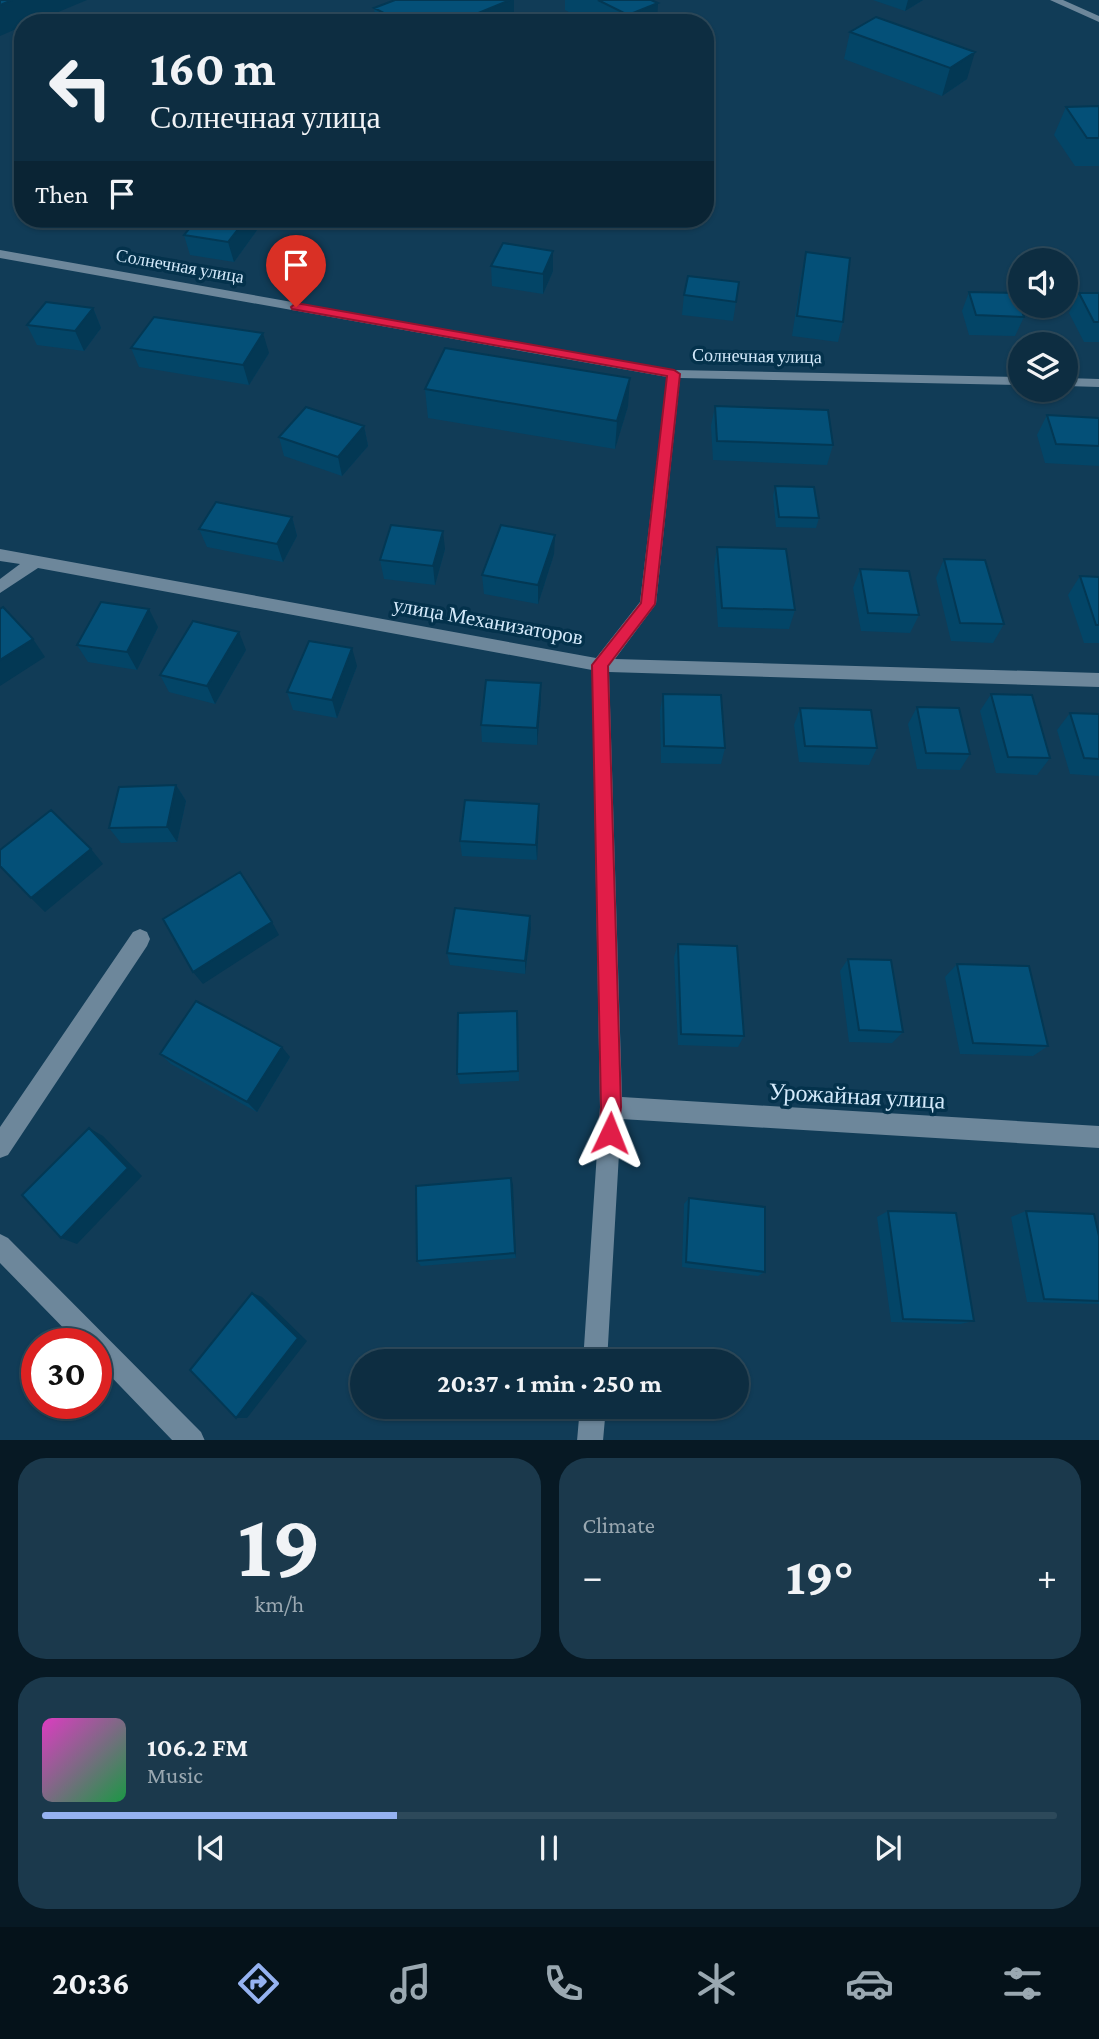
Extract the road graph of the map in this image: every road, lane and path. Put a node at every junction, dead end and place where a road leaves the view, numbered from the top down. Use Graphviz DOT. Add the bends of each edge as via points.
graph roads {
  1 [pos="1055,0"];
  2 [pos="1099,19"];
  3 [pos="0,254"];
  4 [pos="674,374"];
  5 [pos="1008,381"];
  6 [pos="1078,382"];
  7 [pos="1099,383"];
  8 [pos="0,555"];
  9 [pos="35,562"];
  10 [pos="0,587"];
  11 [pos="600,665"];
  12 [pos="1099,680"];
  13 [pos="140,939"];
  14 [pos="611,1107"];
  15 [pos="1099,1137"];
  16 [pos="0,1147"];
  17 [pos="0,1247"];
  18 [pos="596,1349"];
  19 [pos="592,1419"];
  20 [pos="192,1440"];
  21 [pos="590,1440"];
  1 -- 2 [label="street"];
  3 -- 4 [label="street, Солнечная улица"];
  4 -- 5 [label="street, Солнечная улица"];
  4 -- 11 [label="street" via="648,604"];
  6 -- 7 [label="street"];
  8 -- 9 [label="street, улица Механизаторов"];
  9 -- 10 [label="street"];
  9 -- 11 [label="street, улица Механизаторов"];
  11 -- 12 [label="street, улица Механизаторов"];
  11 -- 14 [label="street"];
  13 -- 16 [label="street"];
  14 -- 15 [label="street, Урожайная улица"];
  14 -- 18 [label="street"];
  17 -- 20 [label="street"];
  19 -- 21 [label="street"];
}
